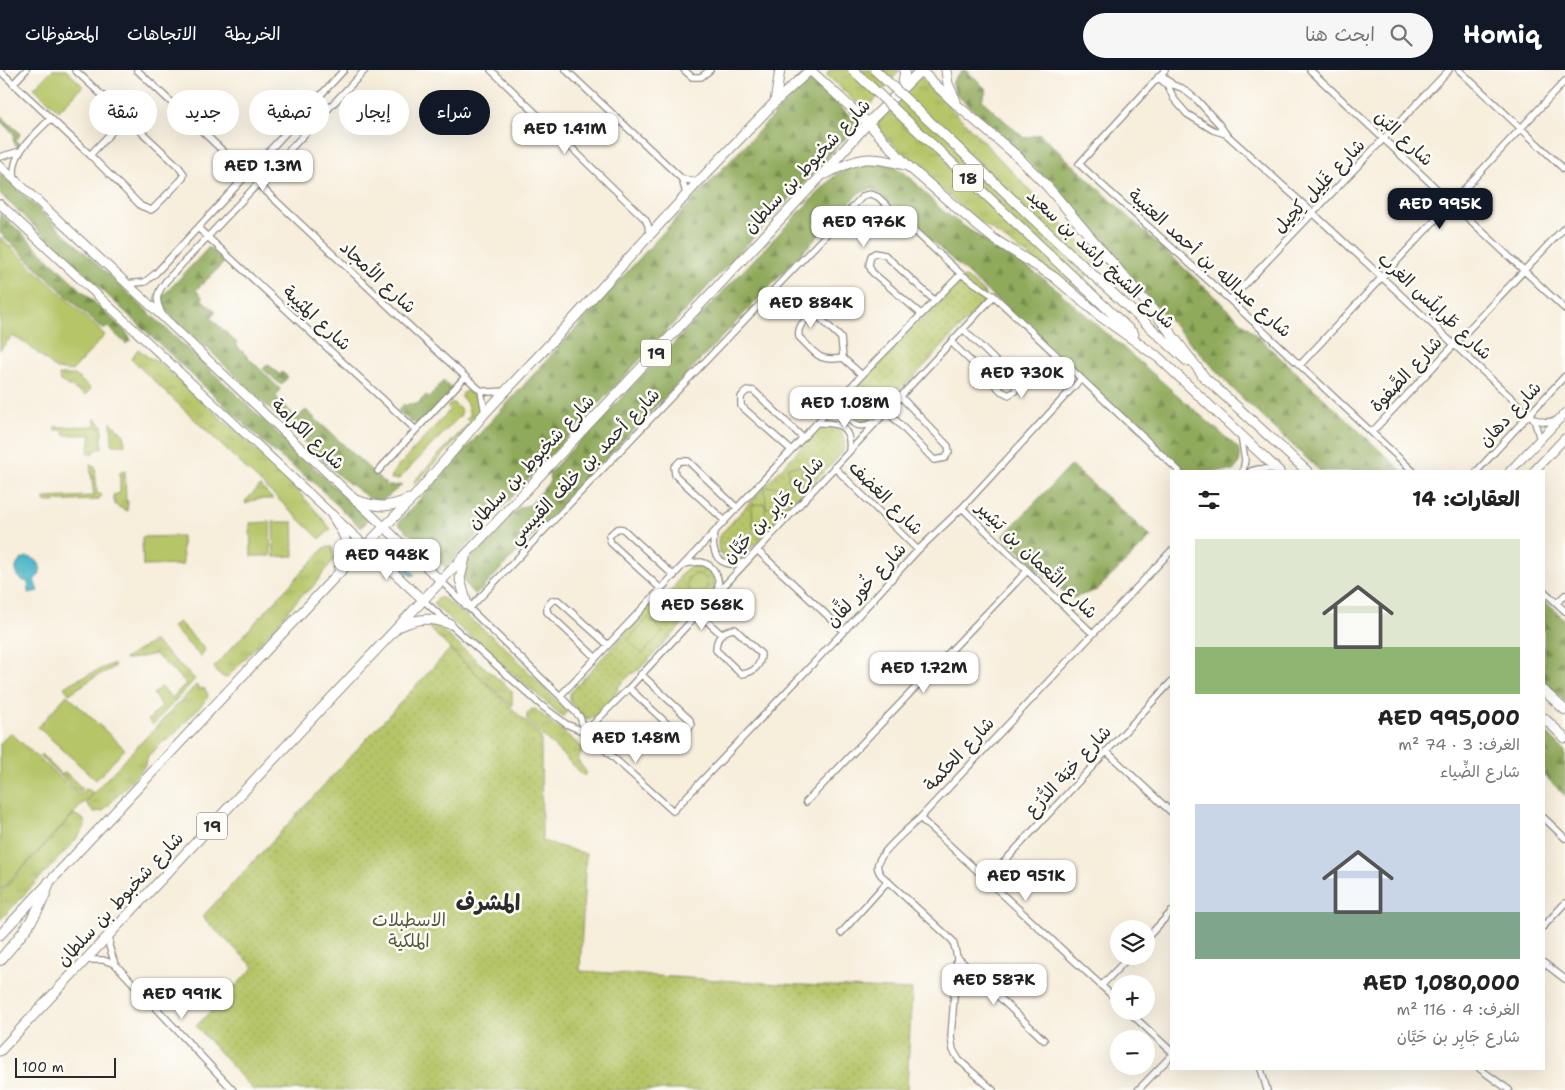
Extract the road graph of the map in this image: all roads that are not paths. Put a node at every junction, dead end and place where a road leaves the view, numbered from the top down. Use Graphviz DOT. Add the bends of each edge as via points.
graph roads {
  1 [pos="26,70"];
  2 [pos="75,70"];
  3 [pos="137,70"];
  4 [pos="344,70"];
  5 [pos="365,70"];
  6 [pos="491,70"];
  7 [pos="566,70"];
  8 [pos="684,70"];
  9 [pos="710,70"];
  10 [pos="780,70"];
  11 [pos="810,70"];
  12 [pos="821,70"];
  13 [pos="853,70"];
  14 [pos="875,70"];
  15 [pos="905,70"];
  16 [pos="920,70"];
  17 [pos="946,70"];
  18 [pos="1310,70"];
  19 [pos="1449,70"];
  20 [pos="1459,70"];
  21 [pos="0,71"];
  22 [pos="1162,74"];
  23 [pos="1565,81"];
  24 [pos="13,84"];
  25 [pos="827,85"];
  26 [pos="902,89"];
  27 [pos="97,90"];
  28 [pos="775,102"];
  29 [pos="958,106"];
  30 [pos="884,107"];
  31 [pos="852,108"];
  32 [pos="50,119"];
  33 [pos="868,123"];
  34 [pos="1521,129"];
  35 [pos="1226,134"];
  36 [pos="109,135"];
  37 [pos="145,135"];
  38 [pos="1384,139"];
  39 [pos="20,151"];
  40 [pos="90,155"];
  41 [pos="0,157"];
  42 [pos="0,166"];
  43 [pos="908,166"];
  44 [pos="241,168"];
  45 [pos="254,168"];
  46 [pos="1565,170"];
  47 [pos="821,176"];
  48 [pos="682,180"];
  49 [pos="15,181"];
  50 [pos="241,182"];
  51 [pos="698,182"];
  52 [pos="257,184"];
  53 [pos="686,194"];
  54 [pos="1451,202"];
  55 [pos="0,204"];
  56 [pos="1313,213"];
  57 [pos="1565,227"];
  58 [pos="198,228"];
  59 [pos="649,235"];
  60 [pos="207,236"];
  61 [pos="1524,270"];
  62 [pos="961,274"];
  63 [pos="1381,277"];
  64 [pos="125,284"];
  65 [pos="994,296"];
  66 [pos="1230,300"];
  67 [pos="935,301"];
  68 [pos="1565,309"];
  69 [pos="921,314"];
  70 [pos="164,318"];
  71 [pos="963,329"];
  72 [pos="951,342"];
  73 [pos="1454,345"];
  74 [pos="843,358"];
  75 [pos="1159,358"];
  76 [pos="1300,365"];
  77 [pos="862,375"];
  78 [pos="1565,376"];
  79 [pos="465,377"];
  80 [pos="1081,379"];
  81 [pos="1206,379"];
  82 [pos="481,391"];
  83 [pos="505,391"];
  84 [pos="844,394"];
  85 [pos="900,396"];
  86 [pos="886,411"];
  87 [pos="485,413"];
  88 [pos="1565,413"];
  89 [pos="1532,417"];
  90 [pos="876,422"];
  91 [pos="1557,422"];
  92 [pos="817,423"];
  93 [pos="416,430"];
  94 [pos="1372,432"];
  95 [pos="1240,434"];
  96 [pos="803,438"];
  97 [pos="1565,438"];
  98 [pos="1540,440"];
  99 [pos="791,450"];
  100 [pos="850,451"];
  101 [pos="834,467"];
  102 [pos="1178,470"];
  103 [pos="1243,470"];
  104 [pos="1255,470"];
  105 [pos="1278,470"];
  106 [pos="1305,470"];
  107 [pos="1412,470"];
  108 [pos="1478,470"];
  109 [pos="1511,470"];
  110 [pos="1535,470"];
  111 [pos="378,471"];
  112 [pos="414,497"];
  113 [pos="355,500"];
  114 [pos="737,508"];
  115 [pos="962,508"];
  116 [pos="332,515"];
  117 [pos="725,521"];
  118 [pos="384,528"];
  119 [pos="714,532"];
  120 [pos="366,546"];
  121 [pos="757,550"];
  122 [pos="918,550"];
  123 [pos="1170,552"];
  124 [pos="467,554"];
  125 [pos="746,561"];
  126 [pos="685,564"];
  127 [pos="1027,571"];
  128 [pos="674,576"];
  129 [pos="334,578"];
  130 [pos="441,581"];
  131 [pos="661,589"];
  132 [pos="1545,592"];
  133 [pos="716,594"];
  134 [pos="1565,595"];
  135 [pos="423,600"];
  136 [pos="1557,603"];
  137 [pos="468,607"];
  138 [pos="1565,611"];
  139 [pos="698,613"];
  140 [pos="450,624"];
  141 [pos="398,627"];
  142 [pos="844,631"];
  143 [pos="721,634"];
  144 [pos="1092,634"];
  145 [pos="608,645"];
  146 [pos="596,658"];
  147 [pos="641,674"];
  148 [pos="1170,683"];
  149 [pos="628,688"];
  150 [pos="1545,691"];
  151 [pos="560,696"];
  152 [pos="1565,710"];
  153 [pos="1545,719"];
  154 [pos="585,732"];
  155 [pos="1565,738"];
  156 [pos="1106,751"];
  157 [pos="806,802"];
  158 [pos="673,811"];
  159 [pos="1170,811"];
  160 [pos="920,818"];
  161 [pos="1545,819"];
  162 [pos="1565,838"];
  163 [pos="987,880"];
  164 [pos="49,882"];
  165 [pos="887,882"];
  166 [pos="1565,903"];
  167 [pos="1170,913"];
  168 [pos="1545,925"];
  169 [pos="1155,929"];
  170 [pos="841,933"];
  171 [pos="110,934"];
  172 [pos="0,935"];
  173 [pos="957,957"];
  174 [pos="0,960"];
  175 [pos="85,960"];
  176 [pos="1545,963"];
  177 [pos="115,964"];
  178 [pos="1121,965"];
  179 [pos="1565,979"];
  180 [pos="1101,986"];
  181 [pos="1110,994"];
  182 [pos="1138,1020"];
  183 [pos="1044,1040"];
  184 [pos="1170,1050"];
  185 [pos="0,1051"];
  186 [pos="1170,1057"];
  187 [pos="1261,1070"];
  188 [pos="1482,1070"];
  189 [pos="988,1089"];
  190 [pos="233,1090"];
  191 [pos="1138,1090"];
  192 [pos="1267,1090"];
  193 [pos="1510,1090"];
  1 -- 24 [label="street"];
  2 -- 27 [label="street"];
  3 -- 44 [label="street"];
  4 -- 45 [label="street"];
  5 -- 52 [label="street"];
  6 -- 59 [label="street" via="645,219"];
  7 -- 48 [label="street"];
  8 -- 9 [label="street" via="692,77 700,77"];
  10 -- 28 [label="main road"];
  11 -- 25 [label="main road"];
  11 -- 28 [label="main road"];
  12 -- 25 [label="main road"];
  13 -- 75 [label="main road, شارع الشيخ راشد بن سعيد / 18, bridge"];
  14 -- 81 [label="main road, شارع الشيخ راشد بن سعيد / 18, bridge"];
  15 -- 26 [label="main road"];
  16 -- 26 [label="main road, شارع شخبوط بن سلطان / 19"];
  16 -- 29 [label="main road"];
  17 -- 29 [label="main road" via="948,84"];
  18 -- 38 [label="street, شارع البُن"];
  19 -- 38 [label="street, شارع غَلِيل كِحِيل"];
  20 -- 34 [label="street"];
  21 -- 24 [label="street"];
  22 -- 35 [label="street, شارع طَرابلُس الغرب" via="1197,100"];
  22 -- 35 [label="street, شارع طَرابلُس الغرب" via="1174,99 1187,114"];
  22 -- 66 [label="street, شارع عبدالله بن أحمد العتيبة" via="1079,164"];
  23 -- 34 [label="street"];
  24 -- 32 [label="street"];
  25 -- 31 [label="main road"];
  26 -- 30 [label="main road, شارع شخبوط بن سلطان / 19"];
  28 -- 51 [label="main road"];
  29 -- 81 [label="main road" via="1047,186 1156,314"];
  30 -- 31 [label="main road" via="866,113"];
  30 -- 33 [label="main road, شارع شخبوط بن سلطان / 19"];
  31 -- 33 [label="main road"];
  32 -- 39 [label="street"];
  32 -- 40 [label="street"];
  33 -- 43 [label="main road"];
  33 -- 47 [label="main road, شارع شخبوط بن سلطان / 19"];
  34 -- 46 [label="street"];
  34 -- 54 [label="street"];
  35 -- 56 [label="street, شارع طَرابلُس الغرب"];
  36 -- 40 [label="street"];
  37 -- 40 [label="street" via="184,174 151,210 141,206"];
  38 -- 54 [label="street, شارع البُن"];
  38 -- 56 [label="street, شارع غَلِيل كِحِيل"];
  39 -- 41 [label="street"];
  39 -- 49 [label="street" via="14,166"];
  42 -- 49 [label="main road, شارع الكرامة"];
  43 -- 47 [label="main road" via="868,158"];
  43 -- 75 [label="main road" via="994,239 1054,277 1100,316"];
  44 -- 45 [label="street"];
  44 -- 50 [label="street"];
  45 -- 50 [label="street"];
  47 -- 124 [label="main road, شارع شخبوط بن سلطان / 19"];
  48 -- 51 [label="street"];
  48 -- 53 [label="street"];
  49 -- 64 [label="main road, شارع الكرامة"];
  50 -- 58 [label="street"];
  51 -- 53 [label="main road"];
  52 -- 60 [label="street"];
  52 -- 79 [label="street, شارع الأمجاد"];
  53 -- 59 [label="main road"];
  54 -- 61 [label="street, شارع البُن"];
  54 -- 63 [label="street"];
  55 -- 116 [label="main road, شارع الكرامة"];
  56 -- 63 [label="street, شارع طَرابلُس الغرب"];
  56 -- 66 [label="street, شارع غَلِيل كِحِيل"];
  57 -- 61 [label="street, شارع الصَّفوة"];
  58 -- 60 [label="street, شارع المِثِيبة"];
  58 -- 64 [label="street" via="145,282"];
  59 -- 83 [label="main road"];
  60 -- 70 [label="street" via="160,287 157,304"];
  60 -- 93 [label="street, شارع المِثِيبة"];
  61 -- 68 [label="street, شارع البُن"];
  61 -- 73 [label="street, شارع الصَّفوة"];
  62 -- 65 [label="street, شارع أحمد بن خلف القبيسي"];
  62 -- 67 [label="street, شارع جَابِر بن حَيَّان"];
  62 -- 137 [label="street, شارع أحمد بن خلف القبيسي" via="878,197 863,196"];
  63 -- 73 [label="street, شارع طَرابلُس الغرب"];
  63 -- 76 [label="street"];
  64 -- 70 [label="main road, شارع الكرامة"];
  65 -- 71 [label="street, شارع جَابِر بن حَيَّان"];
  65 -- 80 [label="street, شارع أحمد بن خلف القبيسي"];
  66 -- 76 [label="street, شارع عبدالله بن أحمد العتيبة"];
  67 -- 69 [label="street, شارع جَابِر بن حَيَّان"];
  67 -- 69 [label="street" via="884,255 875,253 871,256 869,265 872,272"];
  69 -- 77 [label="street, شارع جَابِر بن حَيَّان"];
  70 -- 113 [label="main road, شارع الكرامة"];
  71 -- 72 [label="street, شارع جَابِر بن حَيَّان"];
  71 -- 72 [label="street" via="1012,377 1017,384 1016,391 1010,395 1001,391"];
  72 -- 85 [label="street, شارع جَابِر بن حَيَّان"];
  73 -- 89 [label="street, شارع طَرابلُس الغرب"];
  73 -- 94 [label="street, شارع الصَّفوة"];
  74 -- 74 [label="street" via="821,358 799,338 799,328 804,321 810,316 818,317 841,338"];
  74 -- 77 [label="street"];
  75 -- 95 [label="main road, شارع الشيخ راشد بن سعيد / 18"];
  76 -- 94 [label="street, شارع عبدالله بن أحمد العتيبة"];
  77 -- 84 [label="street, شارع جَابِر بن حَيَّان"];
  78 -- 89 [label="street, شارع دهان"];
  79 -- 82 [label="street, شارع الأمجاد"];
  79 -- 93 [label="street"];
  80 -- 102 [label="street, شارع أحمد بن خلف القبيسي"];
  80 -- 115 [label="street, شارع خُور لفَّان"];
  81 -- 106 [label="main road, شارع الشيخ راشد بن سعيد / 18"];
  82 -- 83 [label="street"];
  82 -- 87 [label="street"];
  83 -- 87 [label="main road"];
  84 -- 90 [label="street" via="844,407 850,420 861,426"];
  84 -- 92 [label="street, شارع جَابِر بن حَيَّان"];
  85 -- 86 [label="street, شارع جَابِر بن حَيَّان"];
  85 -- 86 [label="street" via="948,446 945,458 934,460"];
  86 -- 90 [label="street, شارع جَابِر بن حَيَّان"];
  87 -- 112 [label="main road"];
  88 -- 91 [label="main road"];
  89 -- 91 [label="street"];
  89 -- 98 [label="street"];
  89 -- 108 [label="street, شارع دهان"];
  90 -- 100 [label="street, شارع جَابِر بن حَيَّان"];
  91 -- 98 [label="main road"];
  92 -- 96 [label="street, شارع جَابِر بن حَيَّان"];
  92 -- 100 [label="street" via="830,422 844,429 849,434"];
  93 -- 111 [label="street"];
  94 -- 107 [label="street, شارع عبدالله بن أحمد العتيبة"];
  95 -- 103 [label="street" via="1245,460"];
  95 -- 105 [label="main road, شارع الشيخ راشد بن سعيد / 18"];
  96 -- 99 [label="street, شارع جَابِر بن حَيَّان"];
  96 -- 99 [label="street, شارع جَابِر بن حَيَّان" via="754,391 745,392 740,397 741,406"];
  97 -- 110 [label="main road"];
  98 -- 109 [label="main road"];
  99 -- 114 [label="street, شارع جَابِر بن حَيَّان"];
  100 -- 101 [label="street, شارع جَابِر بن حَيَّان"];
  101 -- 121 [label="street, شارع جَابِر بن حَيَّان"];
  101 -- 122 [label="street, شارع الغضف"];
  104 -- 105 [label="street"];
  112 -- 113 [label="main road" via="383,507"];
  112 -- 118 [label="main road"];
  113 -- 118 [label="main road, شارع الكرامة"];
  114 -- 117 [label="street, شارع جَابِر بن حَيَّان"];
  114 -- 117 [label="street, شارع جَابِر بن حَيَّان" via="688,461 680,461 674,467 675,475"];
  115 -- 122 [label="street, شارع خُور لفَّان"];
  115 -- 127 [label="street, شارع النُّعمان بن بَشِير"];
  116 -- 120 [label="main road, شارع الكرامة"];
  116 -- 129 [label="main road" via="347,546"];
  117 -- 119 [label="street, شارع جَابِر بن حَيَّان"];
  118 -- 120 [label="main road"];
  118 -- 130 [label="main road, شارع الكرامة"];
  119 -- 125 [label="street" via="717,557 728,564"];
  119 -- 126 [label="street, شارع جَابِر بن حَيَّان"];
  120 -- 129 [label="main road"];
  120 -- 135 [label="main road, شارع الكرامة"];
  121 -- 125 [label="street, شارع جَابِر بن حَيَّان"];
  121 -- 142 [label="street"];
  122 -- 142 [label="street, شارع خُور لفَّان"];
  123 -- 144 [label="street, شارع الحكمة"];
  124 -- 130 [label="main road, شارع شخبوط بن سلطان / 19"];
  124 -- 137 [label="main road" via="460,579"];
  125 -- 133 [label="street, شارع جَابِر بن حَيَّان"];
  126 -- 128 [label="street, شارع جَابِر بن حَيَّان"];
  126 -- 133 [label="street" via="701,562 711,568 718,579"];
  127 -- 144 [label="street, شارع النُّعمان بن بَشِير"];
  127 -- 157 [label="street"];
  128 -- 131 [label="street, شارع جَابِر بن حَيَّان"];
  128 -- 131 [label="street" via="623,529 615,530 609,536 611,543"];
  129 -- 164 [label="main road"];
  130 -- 135 [label="main road, شارع شخبوط بن سلطان / 19"];
  130 -- 137 [label="street, شارع الكرامة"];
  131 -- 145 [label="street, شارع جَابِر بن حَيَّان"];
  132 -- 136 [label="street"];
  133 -- 139 [label="street, شارع جَابِر بن حَيَّان"];
  134 -- 136 [label="street"];
  135 -- 140 [label="street, شارع الكرامة"];
  135 -- 141 [label="main road, شارع شخبوط بن سلطان / 19"];
  136 -- 138 [label="street"];
  137 -- 151 [label="street, شارع الكرامة"];
  139 -- 143 [label="street"];
  139 -- 147 [label="street, شارع جَابِر بن حَيَّان"];
  140 -- 141 [label="main road" via="423,618"];
  140 -- 154 [label="street, شارع الكرامة" via="542,706 566,724"];
  141 -- 171 [label="main road, شارع شخبوط بن سلطان / 19"];
  142 -- 158 [label="street, شارع خُور لفَّان"];
  143 -- 143 [label="street" via="716,650 742,674 756,668 761,654 735,629"];
  144 -- 160 [label="street, شارع الحكمة"];
  145 -- 146 [label="street, شارع جَابِر بن حَيَّان"];
  145 -- 146 [label="street" via="558,600 552,600 547,612"];
  146 -- 151 [label="street, شارع جَابِر بن حَيَّان"];
  147 -- 149 [label="street, شارع جَابِر بن حَيَّان"];
  147 -- 149 [label="street" via="690,720 689,731 678,734"];
  148 -- 156 [label="street, شارع خبَة الدُّرُع"];
  149 -- 154 [label="street, شارع جَابِر بن حَيَّان"];
  150 -- 152 [label="main road"];
  151 -- 154 [label="street, شارع الكرامة" via="580,717"];
  153 -- 155 [label="main road"];
  154 -- 158 [label="street, شارع الكرامة"];
  156 -- 159 [label="street"];
  156 -- 163 [label="street, شارع خبَة الدُّرُع"];
  160 -- 163 [label="street"];
  160 -- 165 [label="street, شارع الحكمة" via="880,858 878,871"];
  161 -- 162 [label="street"];
  163 -- 180 [label="street"];
  164 -- 172 [label="main road"];
  164 -- 174 [label="highway" via="35,916"];
  165 -- 170 [label="street"];
  165 -- 173 [label="street, شارع الحكمة" via="953,941"];
  166 -- 168 [label="street"];
  167 -- 169 [label="street"];
  171 -- 175 [label="main road, شارع شخبوط بن سلطان / 19"];
  171 -- 177 [label="street" via="109,946"];
  173 -- 183 [label="street, شارع الحكمة"];
  173 -- 189 [label="street, شارع الحكمة" via="953,1050"];
  175 -- 177 [label="street"];
  175 -- 185 [label="main road, شارع شخبوط بن سلطان / 19"];
  176 -- 179 [label="street"];
  177 -- 190 [label="street"];
  178 -- 180 [label="street"];
  180 -- 181 [label="street"];
  182 -- 184 [label="street"];
  186 -- 191 [label="street"];
  187 -- 192 [label="street"];
  188 -- 193 [label="street"];
}
